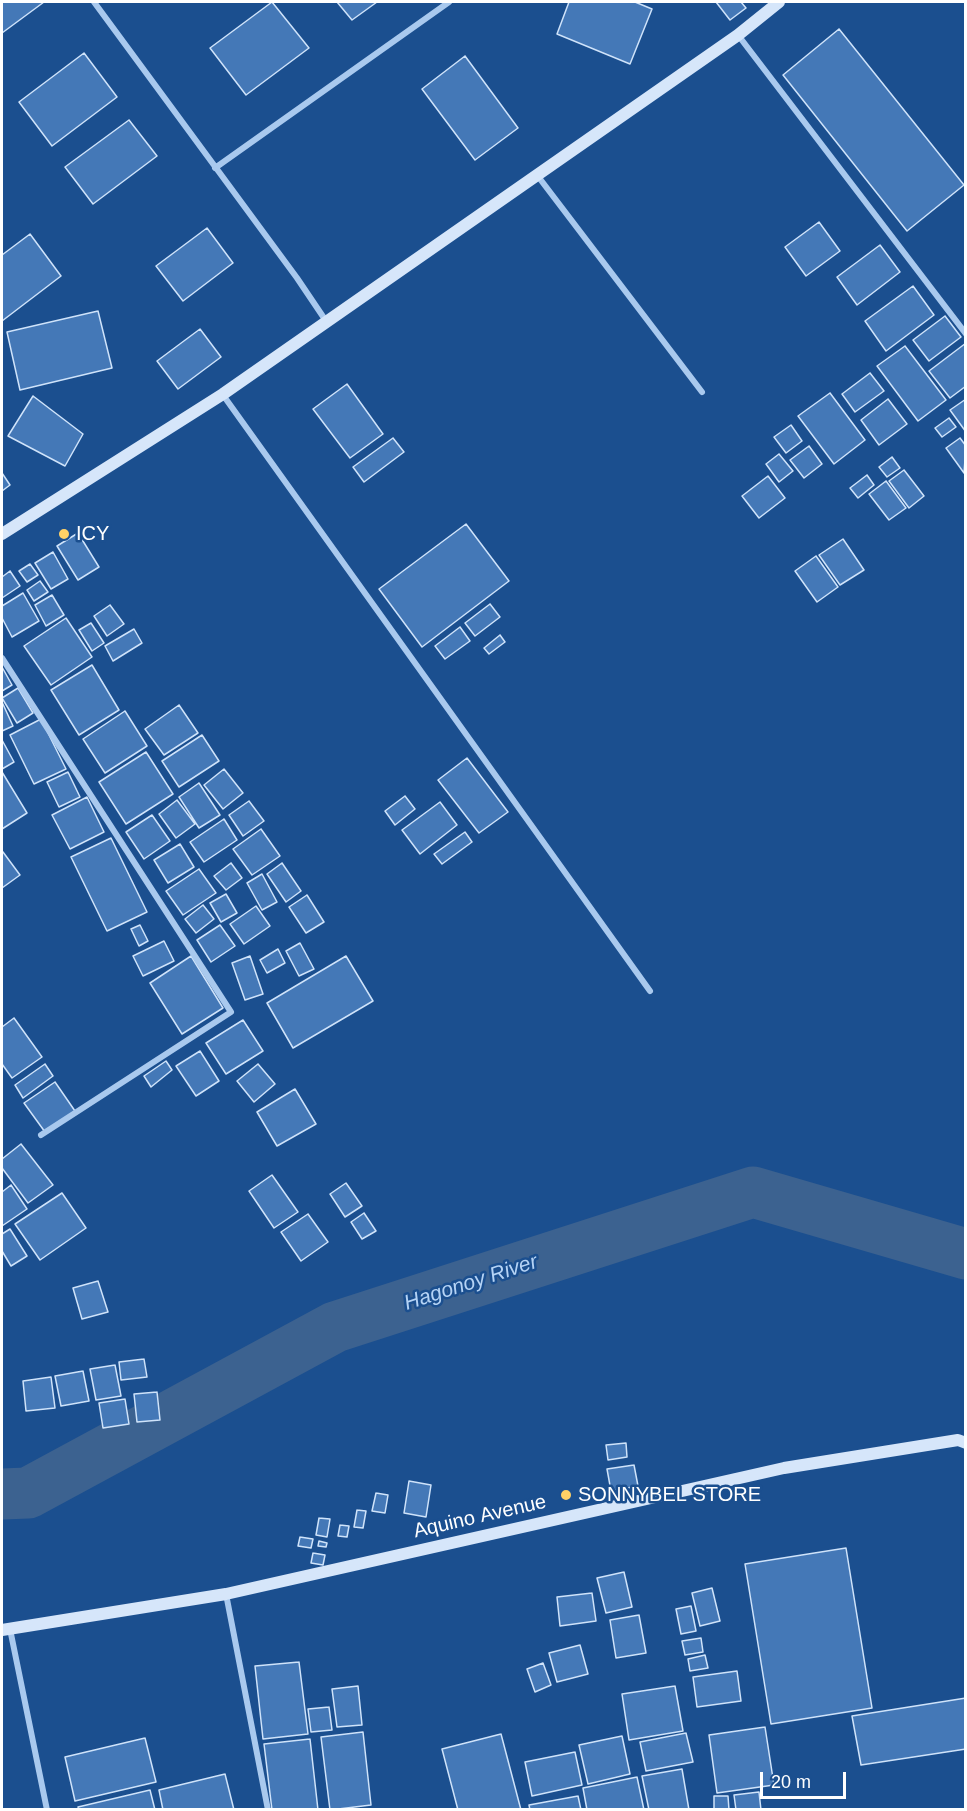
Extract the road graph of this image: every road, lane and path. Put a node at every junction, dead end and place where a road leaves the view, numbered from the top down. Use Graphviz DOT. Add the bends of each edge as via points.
graph roads {
  1 [pos="94,2"];
  2 [pos="449,2"];
  3 [pos="779,2"];
  4 [pos="738,35"];
  5 [pos="215,168"];
  6 [pos="537,175"];
  7 [pos="327,321"];
  8 [pos="966,334"];
  9 [pos="702,392"];
  10 [pos="223,394"];
  11 [pos="2,534"];
  12 [pos="2,658"];
  13 [pos="650,991"];
  14 [pos="41,1135"];
  15 [pos="966,1443"];
  16 [pos="226,1594"];
  17 [pos="6,1630"];
  18 [pos="47,1809"];
  19 [pos="268,1809"];
  1 -- 5 [label="street"];
  2 -- 5 [label="street"];
  3 -- 4 [label="main road"];
  4 -- 6 [label="main road"];
  4 -- 8 [label="street"];
  5 -- 7 [label="street"];
  6 -- 7 [label="main road"];
  6 -- 9 [label="street"];
  7 -- 10 [label="main road"];
  10 -- 11 [label="main road"];
  10 -- 13 [label="street"];
  12 -- 14 [label="street" via="231,1012"];
  15 -- 16 [label="main road, Aquino Avenue" via="958,1440 784,1468"];
  16 -- 17 [label="main road, Aquino Avenue"];
  16 -- 19 [label="street"];
  17 -- 18 [label="street"];
}
